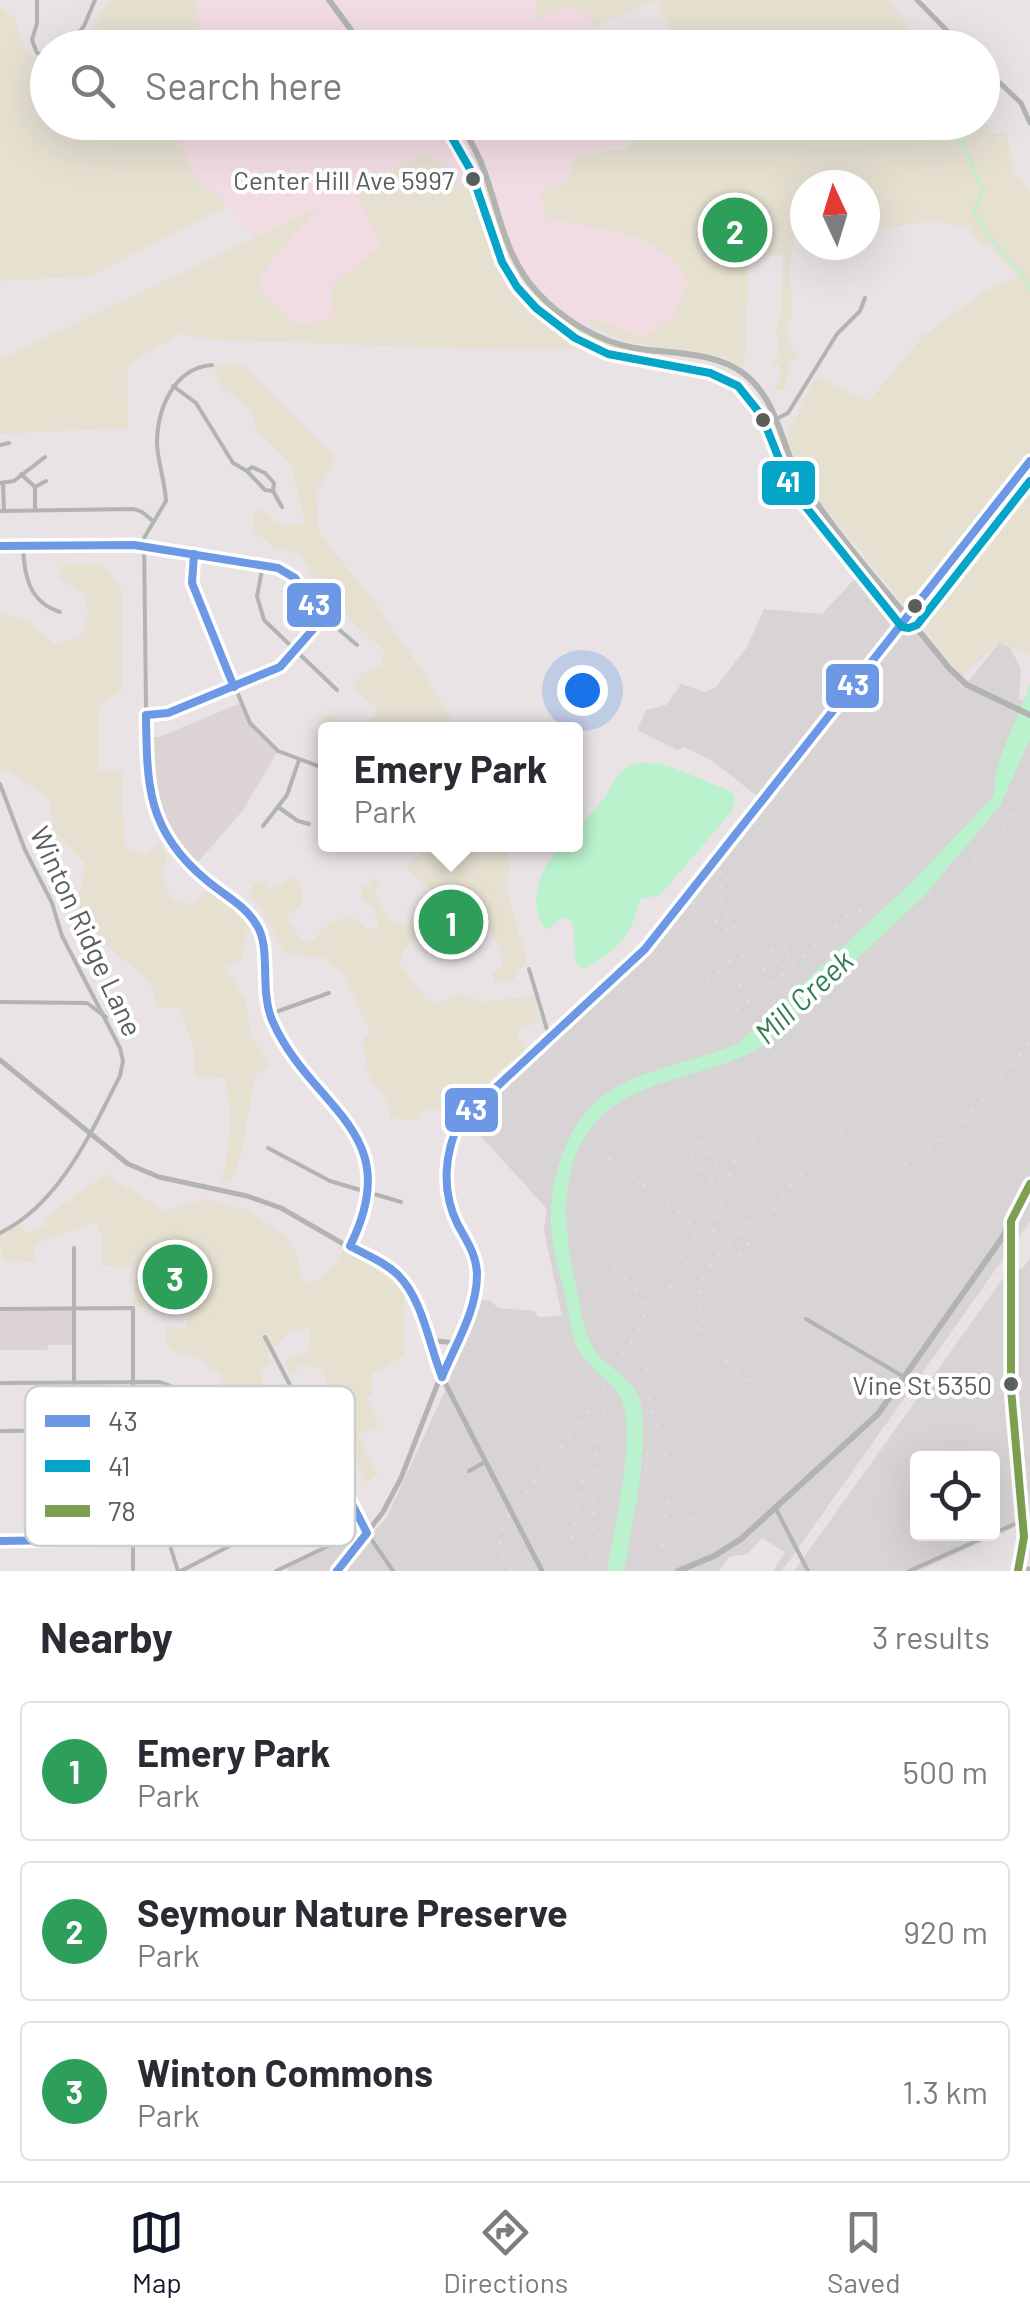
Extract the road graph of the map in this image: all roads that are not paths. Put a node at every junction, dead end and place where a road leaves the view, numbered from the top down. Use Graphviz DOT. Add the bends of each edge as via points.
graph roads {
  1 [pos="38,0"];
  2 [pos="95,0"];
  3 [pos="329,0"];
  4 [pos="917,0"];
  5 [pos="34,30"];
  6 [pos="81,30"];
  7 [pos="351,30"];
  8 [pos="946,30"];
  9 [pos="1000,83"];
  10 [pos="1030,123"];
  11 [pos="469,140"];
  12 [pos="865,298"];
  13 [pos="212,365"];
  14 [pos="173,386"];
  15 [pos="778,418"];
  16 [pos="9,443"];
  17 [pos="0,445"];
  18 [pos="45,457"];
  19 [pos="1030,461"];
  20 [pos="247,471"];
  21 [pos="21,474"];
  22 [pos="46,480"];
  23 [pos="1,483"];
  24 [pos="35,487"];
  25 [pos="273,492"];
  26 [pos="282,507"];
  27 [pos="2,511"];
  28 [pos="35,511"];
  29 [pos="153,521"];
  30 [pos="0,546"];
  31 [pos="23,546"];
  32 [pos="144,546"];
  33 [pos="194,554"];
  34 [pos="262,564"];
  35 [pos="60,612"];
  36 [pos="908,616"];
  37 [pos="323,618"];
  38 [pos="357,645"];
  39 [pos="296,651"];
  40 [pos="234,686"];
  41 [pos="337,690"];
  42 [pos="146,715"];
  43 [pos="1030,715"];
  44 [pos="299,760"];
  45 [pos="318,766"];
  46 [pos="0,784"];
  47 [pos="278,807"];
  48 [pos="309,824"];
  49 [pos="263,826"];
  50 [pos="530,969"];
  51 [pos="329,993"];
  52 [pos="0,1002"];
  53 [pos="270,1014"];
  54 [pos="106,1017"];
  55 [pos="550,1038"];
  56 [pos="0,1060"];
  57 [pos="90,1134"];
  58 [pos="268,1148"];
  59 [pos="1030,1184"];
  60 [pos="371,1194"];
  61 [pos="402,1202"];
  62 [pos="1011,1221"];
  63 [pos="0,1233"];
  64 [pos="350,1246"];
  65 [pos="74,1248"];
  66 [pos="0,1309"];
  67 [pos="74,1310"];
  68 [pos="806,1318"];
  69 [pos="265,1337"];
  70 [pos="426,1340"];
  71 [pos="455,1343"];
  72 [pos="904,1376"];
  73 [pos="442,1377"];
  74 [pos="0,1382"];
  75 [pos="133,1382"];
  76 [pos="74,1383"];
  77 [pos="133,1386"];
  78 [pos="170,1386"];
  79 [pos="291,1386"];
  80 [pos="0,1431"];
  81 [pos="25,1431"];
  82 [pos="486,1462"];
  83 [pos="469,1471"];
  84 [pos="775,1508"];
  85 [pos="355,1510"];
  86 [pos="1022,1521"];
  87 [pos="1000,1530"];
  88 [pos="367,1533"];
  89 [pos="25,1540"];
  90 [pos="0,1541"];
  91 [pos="975,1541"];
  92 [pos="132,1546"];
  93 [pos="171,1546"];
  94 [pos="229,1546"];
  95 [pos="329,1546"];
  96 [pos="133,1571"];
  97 [pos="180,1571"];
  98 [pos="276,1571"];
  99 [pos="337,1571"];
  100 [pos="393,1571"];
  101 [pos="542,1571"];
  102 [pos="678,1571"];
  103 [pos="808,1571"];
  104 [pos="909,1571"];
  105 [pos="1018,1571"];
  1 -- 5 [label="street"];
  2 -- 6 [label="street"];
  3 -- 7 [label="main road"];
  4 -- 8 [label="street"];
  9 -- 10 [label="street" via="1022,103"];
  11 -- 15 [label="main road" via="510,254 547,302 615,343 730,365 758,386"];
  12 -- 15 [label="street" via="788,414"];
  13 -- 14 [label="street" via="193,369"];
  14 -- 20 [label="street" via="196,403 230,459"];
  14 -- 29 [label="street" via="158,436 166,503"];
  15 -- 36 [label="main road" via="800,480"];
  16 -- 17 [label="street"];
  18 -- 21 [label="street"];
  19 -- 36 [label="street"];
  20 -- 25 [label="street"];
  20 -- 25 [label="street" via="265,473"];
  21 -- 23 [label="street"];
  21 -- 24 [label="street"];
  22 -- 24 [label="street"];
  23 -- 27 [label="street"];
  24 -- 28 [label="street"];
  25 -- 26 [label="street"];
  27 -- 28 [label="street"];
  28 -- 29 [label="street" via="137,510"];
  29 -- 32 [label="street"];
  30 -- 31 [label="street"];
  31 -- 32 [label="street"];
  31 -- 35 [label="street" via="28,586"];
  32 -- 33 [label="street"];
  32 -- 42 [label="street"];
  33 -- 34 [label="street"];
  33 -- 40 [label="street" via="192,583"];
  34 -- 37 [label="street" via="292,574"];
  34 -- 39 [label="street" via="261,614"];
  36 -- 43 [label="main road" via="959,679"];
  36 -- 55 [label="street" via="645,949"];
  37 -- 38 [label="street"];
  37 -- 39 [label="street"];
  39 -- 40 [label="street" via="280,667"];
  39 -- 41 [label="street"];
  40 -- 42 [label="street"];
  40 -- 44 [label="street" via="259,736"];
  42 -- 53 [label="street" via="154,818 177,854 258,925"];
  44 -- 45 [label="street"];
  44 -- 47 [label="street"];
  46 -- 54 [label="street, Winton Ridge Lane" via="62,936"];
  47 -- 48 [label="street"];
  47 -- 49 [label="street"];
  50 -- 55 [label="street"];
  51 -- 53 [label="street"];
  52 -- 54 [label="street" via="87,1002"];
  53 -- 60 [label="street" via="358,1139"];
  54 -- 57 [label="street, Winton Ridge Lane" via="123,1066"];
  55 -- 71 [label="street" via="463,1117 451,1141 449,1201 472,1246 477,1277"];
  56 -- 57 [label="street"];
  57 -- 63 [label="street, Winton Ridge Lane" via="64,1179"];
  57 -- 64 [label="street" via="139,1170 281,1208"];
  58 -- 60 [label="street"];
  59 -- 62 [label="main road"];
  60 -- 61 [label="street"];
  60 -- 64 [label="street"];
  62 -- 72 [label="main road"];
  62 -- 86 [label="main road" via="1011,1389"];
  64 -- 70 [label="street" via="403,1281"];
  65 -- 67 [label="street"];
  66 -- 67 [label="street"];
  67 -- 75 [label="street" via="133,1308"];
  67 -- 76 [label="street"];
  68 -- 72 [label="street"];
  69 -- 79 [label="street"];
  70 -- 71 [label="street"];
  70 -- 73 [label="street"];
  71 -- 73 [label="street"];
  72 -- 84 [label="main road" via="872,1421"];
  73 -- 82 [label="street"];
  73 -- 88 [label="street" via="401,1478"];
  74 -- 76 [label="street"];
  75 -- 76 [label="street"];
  75 -- 77 [label="street"];
  75 -- 78 [label="street"];
  80 -- 81 [label="street"];
  82 -- 83 [label="street"];
  82 -- 101 [label="street"];
  84 -- 102 [label="main road" via="727,1549"];
  84 -- 103 [label="street"];
  85 -- 88 [label="street"];
  86 -- 87 [label="street"];
  86 -- 105 [label="main road"];
  88 -- 99 [label="street"];
  88 -- 100 [label="street"];
  89 -- 90 [label="street"];
  91 -- 104 [label="street"];
  92 -- 96 [label="street"];
  93 -- 97 [label="street"];
  94 -- 97 [label="street"];
  95 -- 98 [label="street"];
}
